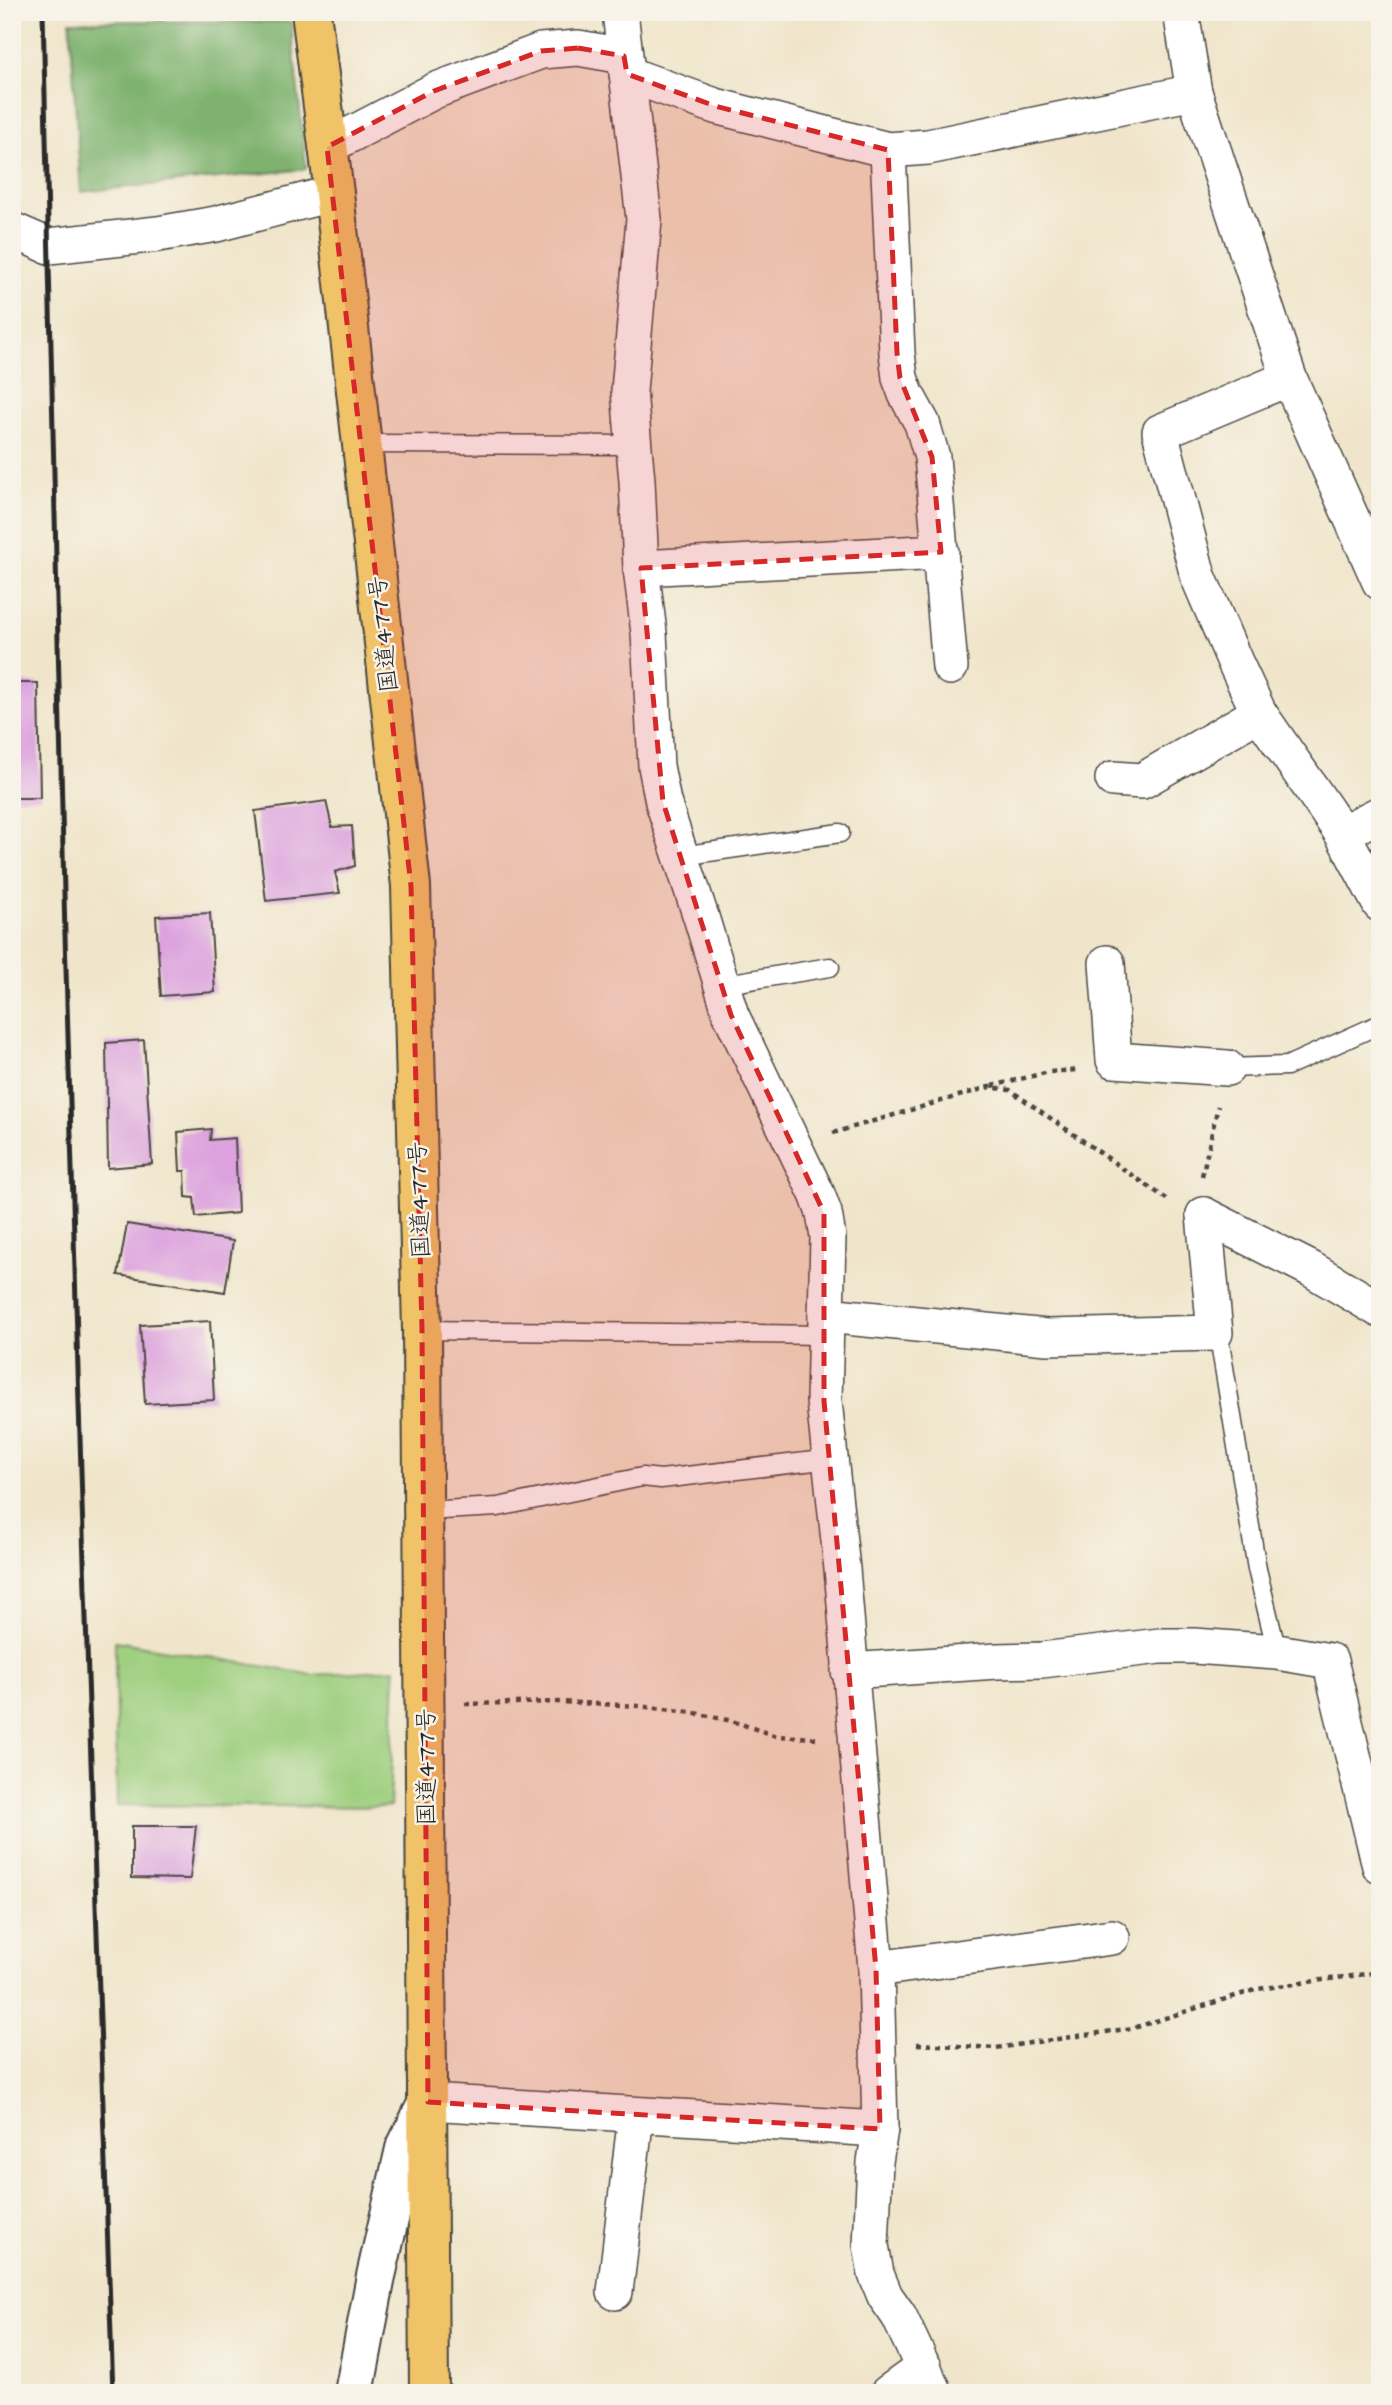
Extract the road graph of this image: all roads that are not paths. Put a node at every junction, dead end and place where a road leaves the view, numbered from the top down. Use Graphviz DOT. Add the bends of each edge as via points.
graph roads {
  1 [pos="311,12"];
  2 [pos="620,12"];
  3 [pos="1181,12"];
  4 [pos="625,65"];
  5 [pos="1194,92"];
  6 [pos="327,147"];
  7 [pos="888,150"];
  8 [pos="334,193"];
  9 [pos="12,230"];
  10 [pos="1289,378"];
  11 [pos="362,444"];
  12 [pos="633,445"];
  13 [pos="941,552"];
  14 [pos="640,568"];
  15 [pos="1380,582"];
  16 [pos="950,667"];
  17 [pos="1259,713"];
  18 [pos="1113,779"];
  19 [pos="1380,814"];
  20 [pos="839,833"];
  21 [pos="1342,833"];
  22 [pos="681,856"];
  23 [pos="1380,904"];
  24 [pos="1107,963"];
  25 [pos="830,967"];
  26 [pos="720,985"];
  27 [pos="1380,1024"];
  28 [pos="1227,1068"];
  29 [pos="1380,1310"];
  30 [pos="825,1325"];
  31 [pos="422,1330"];
  32 [pos="1215,1333"];
  33 [pos="831,1459"];
  34 [pos="424,1511"];
  35 [pos="1276,1652"];
  36 [pos="849,1671"];
  37 [pos="1380,1866"];
  38 [pos="1112,1937"];
  39 [pos="876,1969"];
  40 [pos="428,2102"];
  41 [pos="636,2115"];
  42 [pos="880,2129"];
  43 [pos="615,2291"];
  44 [pos="930,2380"];
  45 [pos="354,2393"];
  46 [pos="429,2393"];
  47 [pos="887,2393"];
  1 -- 6 [label="highway, 国道477号"];
  2 -- 4 [label="street"];
  3 -- 5 [label="street"];
  4 -- 6 [label="street" via="579,48 541,51 434,91"];
  4 -- 7 [label="street" via="715,106"];
  4 -- 12 [label="street" via="644,219 629,391"];
  5 -- 7 [label="street" via="928,147"];
  5 -- 10 [label="street"];
  6 -- 8 [label="highway, 国道477号"];
  7 -- 13 [label="street" via="900,379 922,422 932,457"];
  8 -- 9 [label="street" via="216,224 145,236 49,246"];
  8 -- 11 [label="highway, 国道477号"];
  10 -- 15 [label="street"];
  10 -- 17 [label="street" via="1160,432 1198,576"];
  11 -- 12 [label="lane"];
  11 -- 31 [label="highway, 国道477号" via="411,887"];
  12 -- 14 [label="street"];
  13 -- 14 [label="street"];
  13 -- 16 [label="street"];
  14 -- 22 [label="street" via="649,633 656,766"];
  17 -- 18 [label="street" via="1142,781"];
  17 -- 21 [label="street"];
  19 -- 21 [label="street"];
  20 -- 22 [label="lane"];
  21 -- 23 [label="street"];
  22 -- 26 [label="street"];
  24 -- 28 [label="street" via="1114,1060"];
  25 -- 26 [label="lane"];
  26 -- 30 [label="street" via="824,1213 828,1237"];
  27 -- 28 [label="lane" via="1287,1066"];
  29 -- 32 [label="street" via="1204,1215"];
  30 -- 31 [label="lane"];
  30 -- 32 [label="street" via="1047,1337"];
  30 -- 33 [label="street" via="824,1401"];
  31 -- 34 [label="highway, 国道477号"];
  32 -- 35 [label="lane"];
  33 -- 34 [label="lane" via="661,1479 642,1477 498,1507"];
  33 -- 36 [label="street"];
  34 -- 40 [label="highway, 国道477号"];
  35 -- 36 [label="street" via="1160,1646 1042,1660"];
  35 -- 37 [label="street" via="1330,1661"];
  36 -- 39 [label="street"];
  38 -- 39 [label="street"];
  39 -- 42 [label="street"];
  40 -- 41 [label="street"];
  40 -- 45 [label="street" via="405,2149"];
  40 -- 46 [label="highway, 国道477号"];
  41 -- 42 [label="street"];
  41 -- 43 [label="street"];
  42 -- 44 [label="street" via="871,2245 876,2274"];
  44 -- 47 [label="street"];
}
